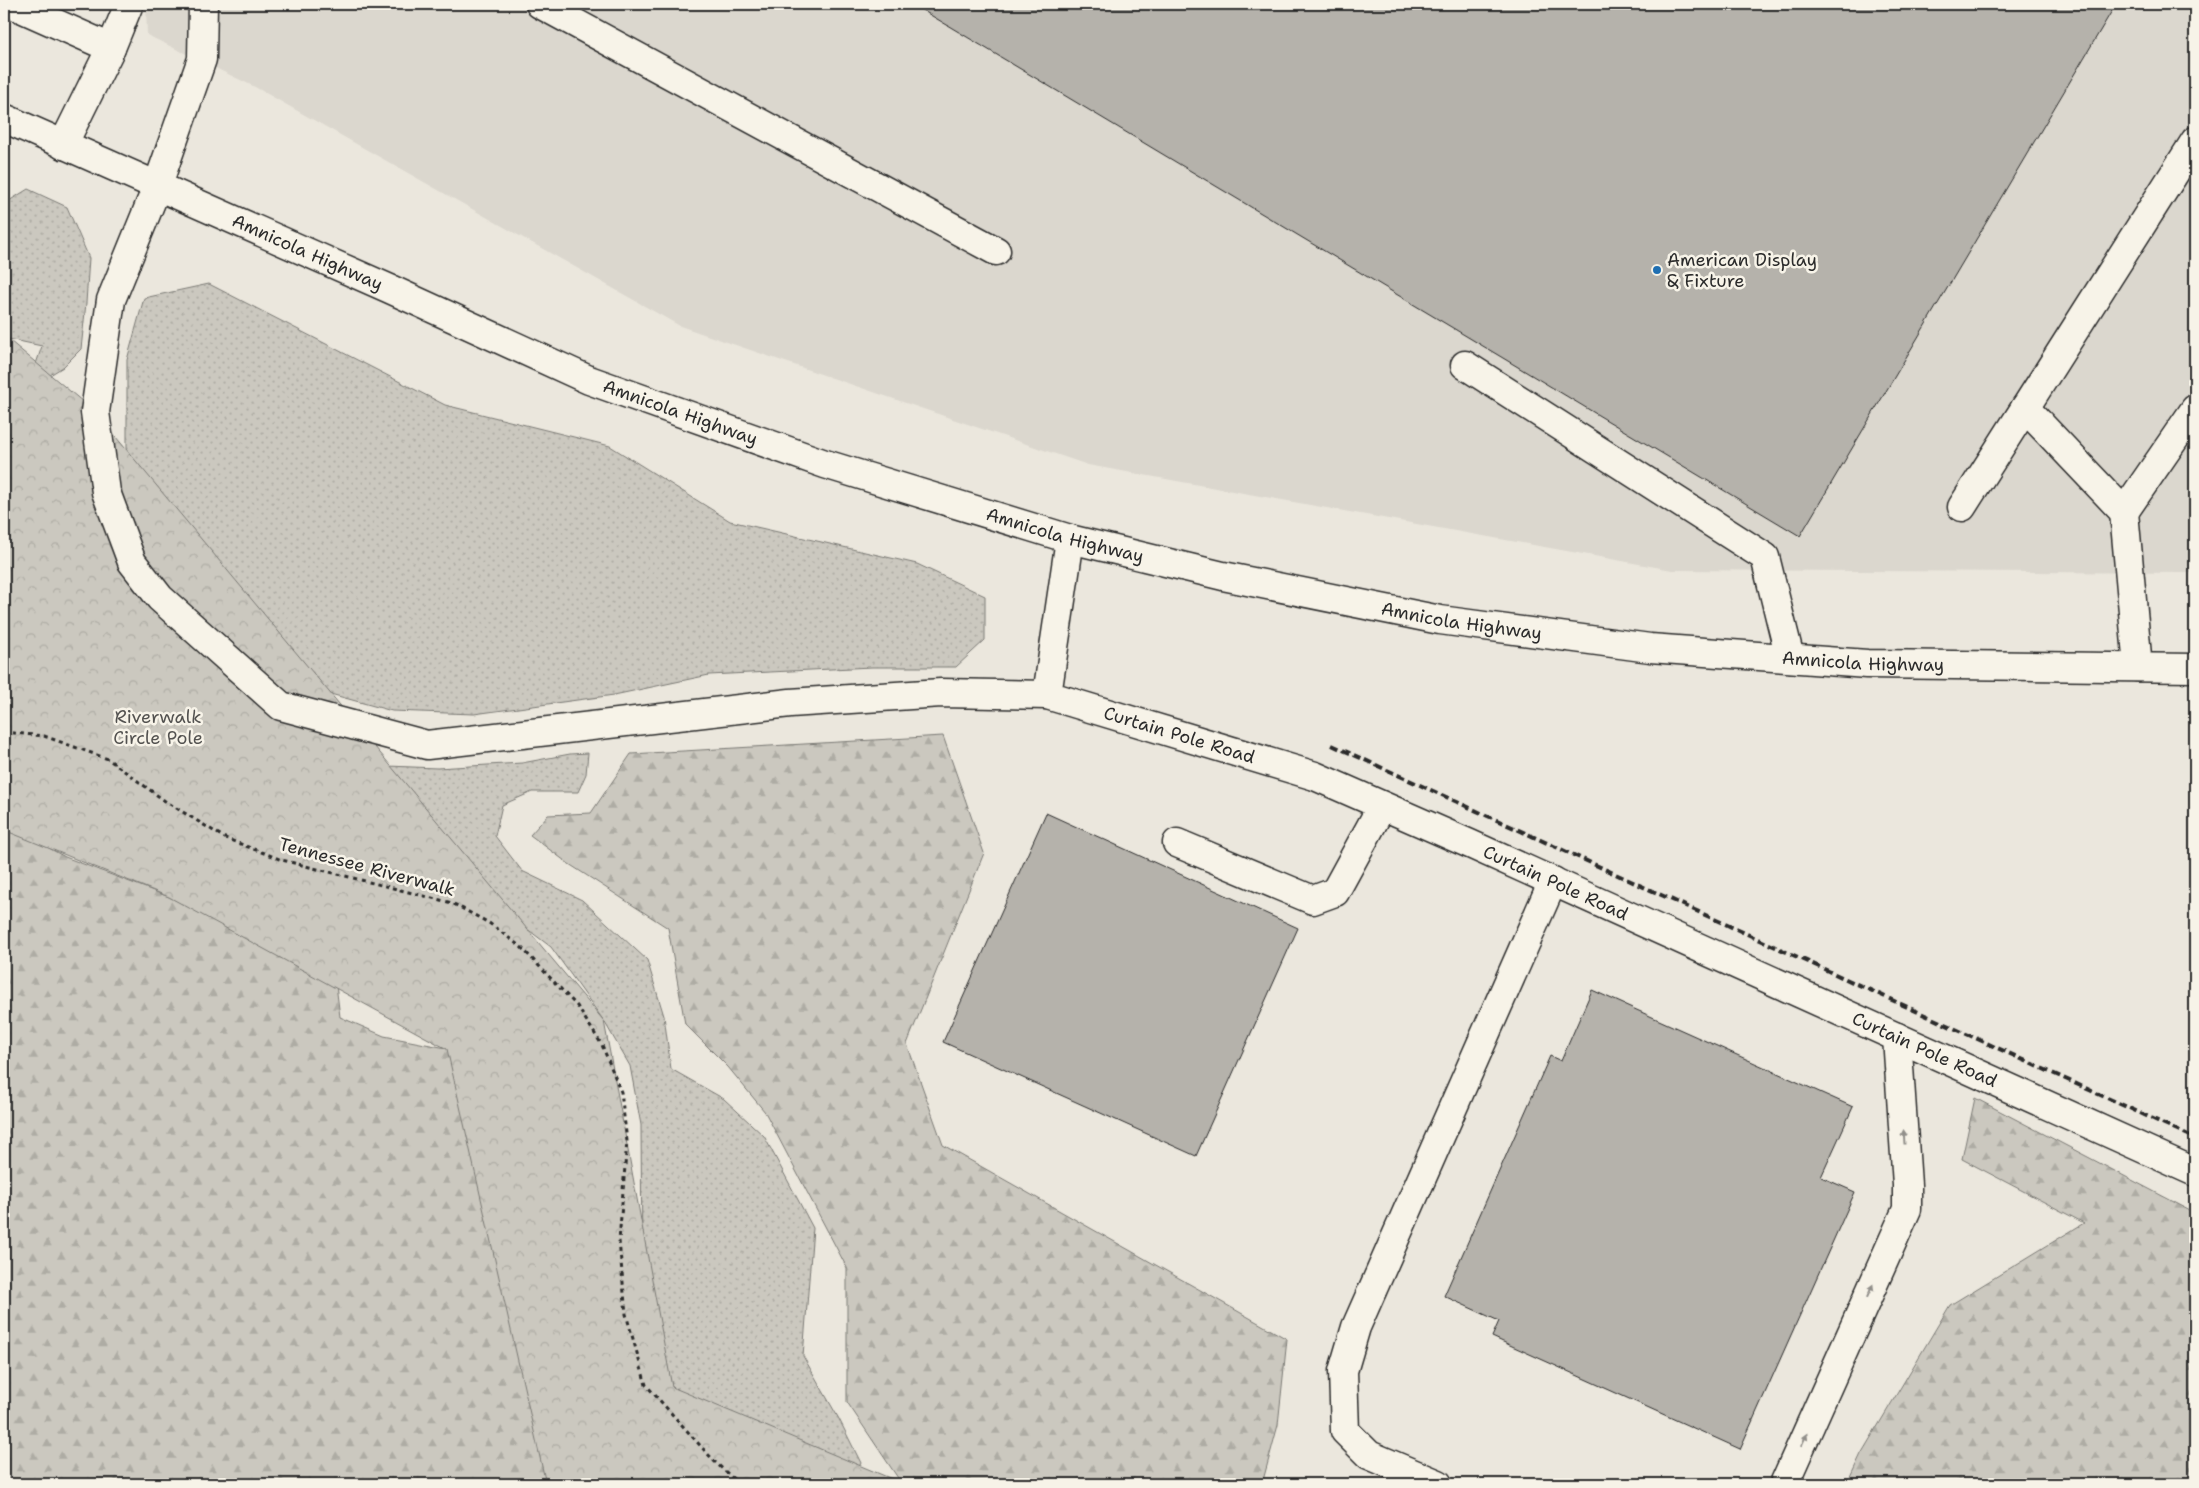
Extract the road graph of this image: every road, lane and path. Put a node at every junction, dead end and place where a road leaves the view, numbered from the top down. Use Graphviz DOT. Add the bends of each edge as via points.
graph roads {
  1 [pos="12,4"];
  2 [pos="129,4"];
  3 [pos="203,4"];
  4 [pos="540,4"];
  5 [pos="111,48"];
  6 [pos="4,118"];
  7 [pos="2195,141"];
  8 [pos="63,145"];
  9 [pos="158,187"];
  10 [pos="996,252"];
  11 [pos="1465,365"];
  12 [pos="2025,408"];
  13 [pos="2195,409"];
  14 [pos="1962,507"];
  15 [pos="2124,512"];
  16 [pos="1070,539"];
  17 [pos="1790,658"];
  18 [pos="2138,667"];
  19 [pos="2195,668"];
  20 [pos="1046,695"];
  21 [pos="4,732"];
  22 [pos="1382,806"];
  23 [pos="1177,843"];
  24 [pos="1553,881"];
  25 [pos="1897,1037"];
  26 [pos="2195,1172"];
  27 [pos="738,1484"];
  28 [pos="1438,1484"];
  29 [pos="1784,1484"];
  1 -- 5 [label="street"];
  2 -- 5 [label="street"];
  3 -- 9 [label="street, Curtain Pole Road" via="202,59"];
  4 -- 10 [label="street"];
  5 -- 8 [label="street"];
  6 -- 8 [label="street, Amnicola Highway"];
  7 -- 12 [label="street"];
  8 -- 9 [label="street, Amnicola Highway"];
  9 -- 16 [label="street, Amnicola Highway" via="390,288 589,380 825,464"];
  9 -- 20 [label="street, Curtain Pole Road" via="111,300 95,412 106,492 132,562 160,598 281,706 427,745 790,703 941,693"];
  11 -- 17 [label="street" via="1765,557"];
  12 -- 14 [label="street"];
  12 -- 15 [label="street"];
  13 -- 15 [label="street"];
  15 -- 18 [label="street"];
  16 -- 17 [label="street, Amnicola Highway" via="1223,576 1440,620 1650,648"];
  16 -- 20 [label="street"];
  17 -- 18 [label="street, Amnicola Highway" via="1867,664"];
  18 -- 19 [label="street, Amnicola Highway"];
  20 -- 22 [label="street, Curtain Pole Road" via="1315,776"];
  21 -- 27 [label="path, Tennessee Riverwalk" via="44,736 108,759 165,801 225,838 282,860 452,903 489,923 520,947 577,1006 602,1045 621,1092 627,1141 619,1242 626,1314 646,1385"];
  22 -- 23 [label="street" via="1334,892 1314,900"];
  22 -- 24 [label="street, Curtain Pole Road"];
  24 -- 25 [label="street, Curtain Pole Road"];
  24 -- 28 [label="street" via="1356,1328 1343,1371 1345,1431 1369,1454"];
  25 -- 26 [label="street, Curtain Pole Road"];
  29 -- 25 [label="street, one-way" via="1907,1209"];
}
